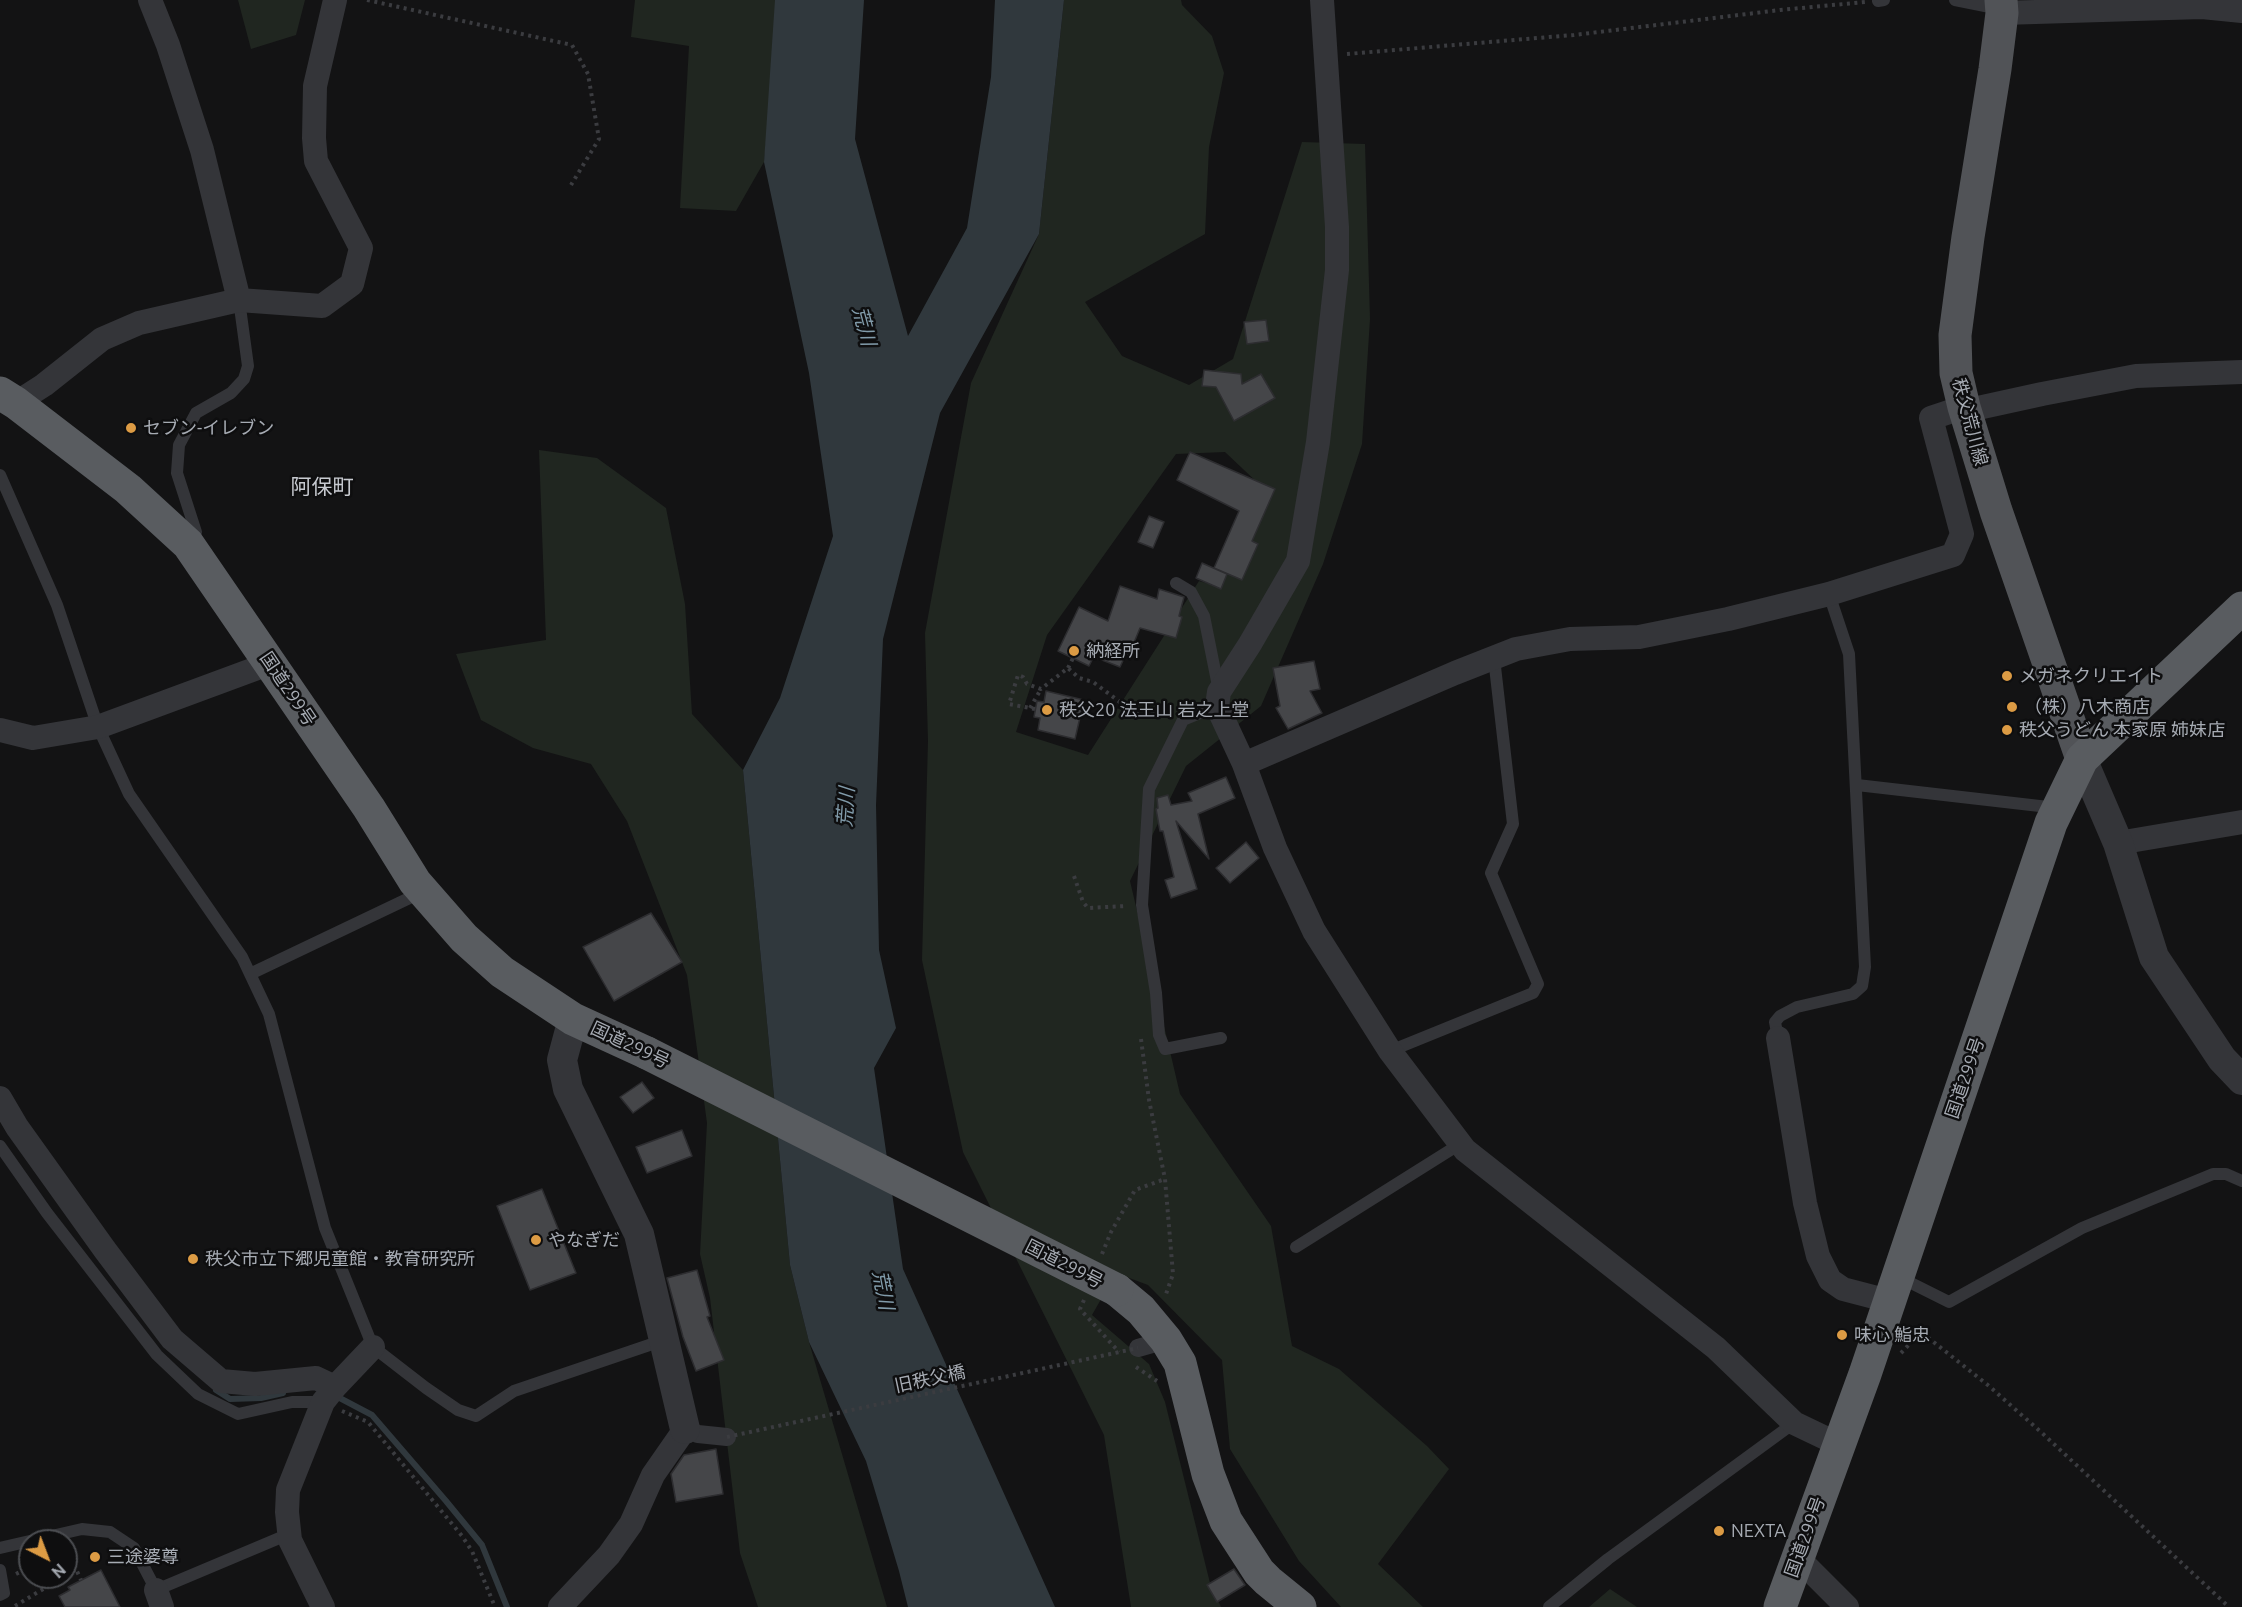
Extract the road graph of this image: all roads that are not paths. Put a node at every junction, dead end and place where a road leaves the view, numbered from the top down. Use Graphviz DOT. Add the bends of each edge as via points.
graph roads {
  1 [pos="150,0"];
  2 [pos="335,0"];
  3 [pos="1322,0"];
  4 [pos="1955,0"];
  5 [pos="2001,8"];
  6 [pos="2242,11"];
  7 [pos="239,300"];
  8 [pos="2242,372"];
  9 [pos="8,398"];
  10 [pos="1964,407"];
  11 [pos="0,475"];
  12 [pos="188,544"];
  13 [pos="1176,583"];
  14 [pos="1828,594"];
  15 [pos="2242,608"];
  16 [pos="1494,658"];
  17 [pos="271,663"];
  18 [pos="1218,699"];
  19 [pos="98,727"];
  20 [pos="0,730"];
  21 [pos="2082,759"];
  22 [pos="1244,764"];
  23 [pos="1857,785"];
  24 [pos="2058,808"];
  25 [pos="2242,822"];
  26 [pos="2118,843"];
  27 [pos="423,891"];
  28 [pos="250,974"];
  29 [pos="573,1019"];
  30 [pos="1221,1038"];
  31 [pos="1778,1038"];
  32 [pos="1390,1051"];
  33 [pos="2242,1080"];
  34 [pos="0,1098"];
  35 [pos="1460,1144"];
  36 [pos="0,1146"];
  37 [pos="2242,1181"];
  38 [pos="1296,1246"];
  39 [pos="1894,1289"];
  40 [pos="664,1340"];
  41 [pos="373,1347"];
  42 [pos="329,1395"];
  43 [pos="1794,1423"];
  44 [pos="685,1429"];
  45 [pos="727,1437"];
  46 [pos="1840,1445"];
  47 [pos="1226,1521"];
  48 [pos="289,1534"];
  49 [pos="0,1548"];
  50 [pos="1797,1557"];
  51 [pos="0,1570"];
  52 [pos="0,1595"];
  53 [pos="159,1599"];
  54 [pos="323,1607"];
  55 [pos="560,1607"];
  56 [pos="1272,1607"];
  57 [pos="1300,1607"];
  58 [pos="1549,1607"];
  59 [pos="1780,1607"];
  60 [pos="1847,1607"];
  1 -- 7 [label="street" via="202,150"];
  2 -- 7 [label="street" via="315,86 316,161 361,248 352,284 322,306"];
  3 -- 18 [label="street" via="1337,270 1318,442 1298,561"];
  4 -- 5 [label="lane"];
  5 -- 6 [label="street" via="2202,7"];
  5 -- 10 [label="main road, 秩父荒川線" via="1955,335 1956,373"];
  7 -- 9 [label="street" via="139,323 102,339 44,385"];
  7 -- 12 [label="lane" via="248,366 244,379 231,393 196,413 180,445 177,473 196,532"];
  8 -- 10 [label="street" via="2136,376 1978,408"];
  9 -- 12 [label="highway, 国道299号" via="128,489"];
  10 -- 14 [label="street" via="1931,418 1962,534 1953,555"];
  10 -- 21 [label="main road, 秩父荒川線"];
  11 -- 19 [label="lane" via="57,605"];
  12 -- 17 [label="highway, 国道299号"];
  13 -- 18 [label="lane" via="1191,592 1204,616"];
  14 -- 16 [label="street" via="1650,634 1570,639 1516,649"];
  14 -- 23 [label="lane" via="1849,654"];
  15 -- 21 [label="highway, 国道299号"];
  16 -- 22 [label="street"];
  16 -- 32 [label="lane" via="1514,825 1491,873 1538,984 1533,993"];
  17 -- 19 [label="street"];
  17 -- 27 [label="highway, 国道299号"];
  18 -- 22 [label="street"];
  18 -- 30 [label="lane" via="1183,720 1149,789 1142,905 1159,1035 1165,1048"];
  19 -- 20 [label="street" via="33,738"];
  19 -- 28 [label="lane" via="129,794"];
  21 -- 24 [label="highway, 国道299号"];
  21 -- 26 [label="street"];
  22 -- 32 [label="street" via="1275,848 1314,931"];
  23 -- 24 [label="lane"];
  23 -- 31 [label="lane" via="1866,967 1862,986 1853,994 1797,1007 1780,1016 1775,1022"];
  24 -- 39 [label="highway, 国道299号"];
  25 -- 26 [label="street"];
  26 -- 33 [label="street" via="2154,957 2222,1059"];
  27 -- 28 [label="lane"];
  27 -- 29 [label="highway, 国道299号" via="464,938 502,972"];
  28 -- 41 [label="lane" via="269,1014 325,1228"];
  29 -- 40 [label="street" via="562,1060 568,1089 639,1234"];
  29 -- 47 [label="highway, 国道299号, bridge" via="1117,1290 1141,1310 1153,1338 1180,1364 1208,1474"];
  31 -- 39 [label="street" via="1805,1203 1818,1256 1830,1280 1844,1289"];
  32 -- 35 [label="street"];
  34 -- 42 [label="street" via="17,1127 172,1339 221,1381 255,1384 315,1378"];
  35 -- 38 [label="lane"];
  35 -- 43 [label="street" via="1716,1348"];
  36 -- 42 [label="lane" via="157,1355 198,1394 238,1414"];
  37 -- 39 [label="lane" via="2226,1174 2213,1174 2082,1228 1949,1302"];
  39 -- 46 [label="highway, 国道299号"];
  40 -- 41 [label="lane" via="514,1390 476,1416 458,1410"];
  40 -- 44 [label="street"];
  41 -- 42 [label="street"];
  42 -- 48 [label="street" via="288,1490"];
  43 -- 46 [label="street"];
  43 -- 58 [label="lane"];
  44 -- 45 [label="street"];
  44 -- 55 [label="street" via="653,1475 631,1524 609,1555"];
  46 -- 50 [label="highway, 国道299号"];
  47 -- 56 [label="street" via="1246,1571"];
  47 -- 57 [label="highway, 国道299号" via="1259,1572"];
  48 -- 53 [label="lane"];
  48 -- 54 [label="street"];
  49 -- 53 [label="lane" via="82,1529 110,1532 134,1548"];
  50 -- 59 [label="highway, 国道299号"];
  50 -- 60 [label="street"];
  51 -- 52 [label="lane" via="4,1593"];
}
